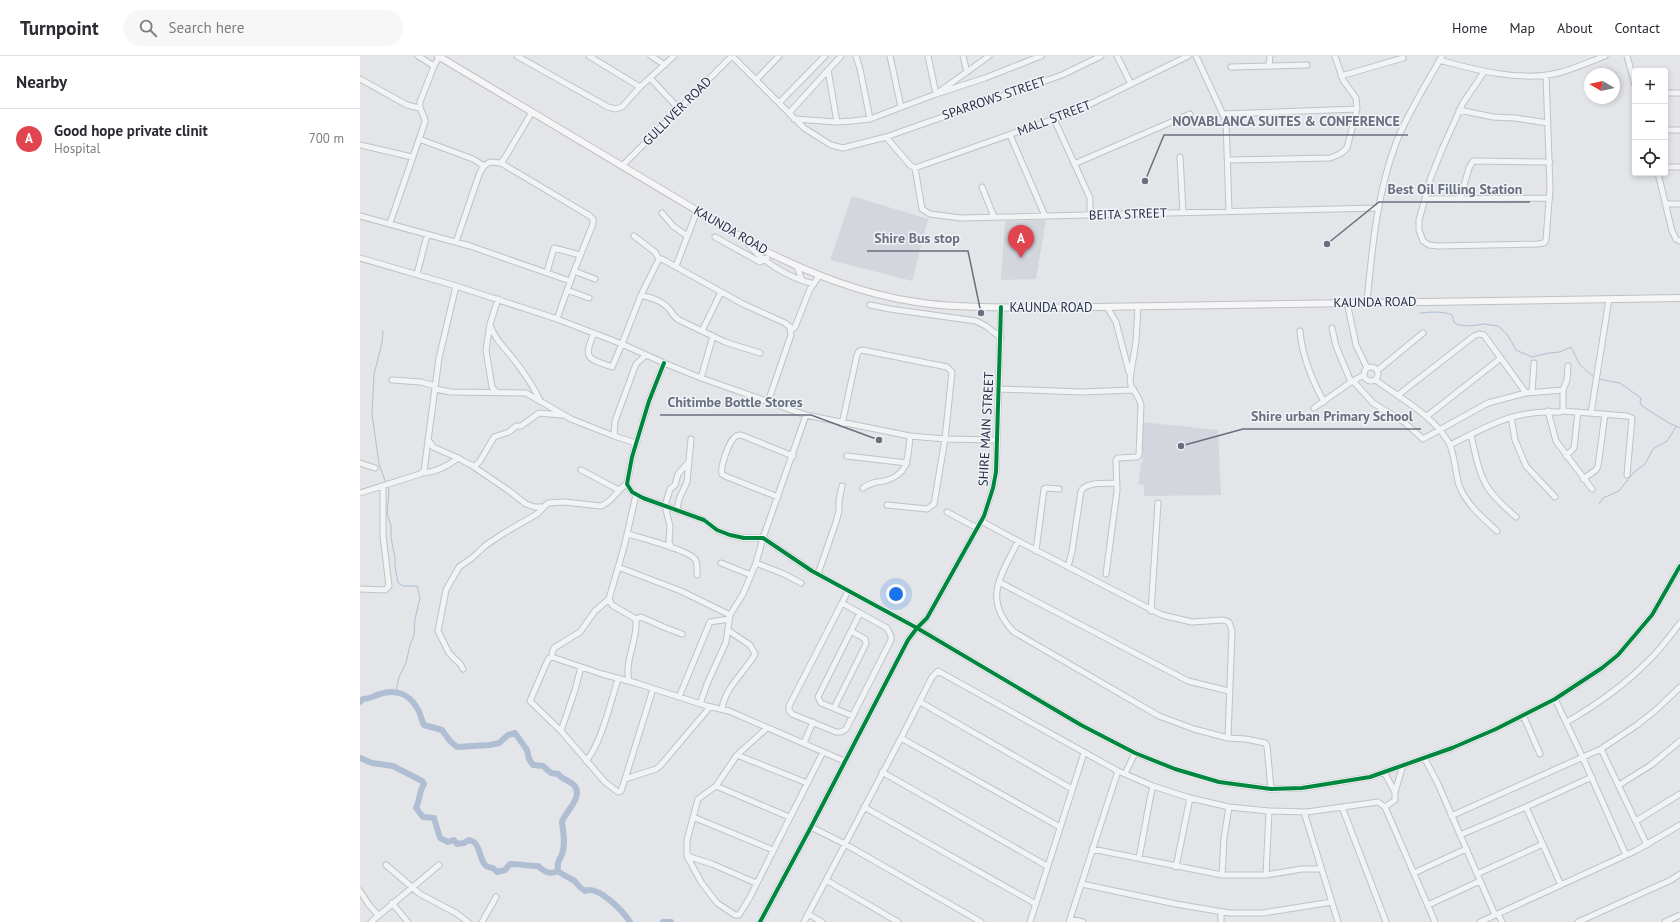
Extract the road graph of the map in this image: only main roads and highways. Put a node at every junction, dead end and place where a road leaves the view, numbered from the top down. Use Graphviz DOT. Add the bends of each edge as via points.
graph roads {
  1 [pos="439,56"];
  2 [pos="1680,298"];
  1 -- 2 [label="main road, KAUNDA ROAD" via="697,211 795,266 875,294 914,302 964,307 1107,307"];
}
